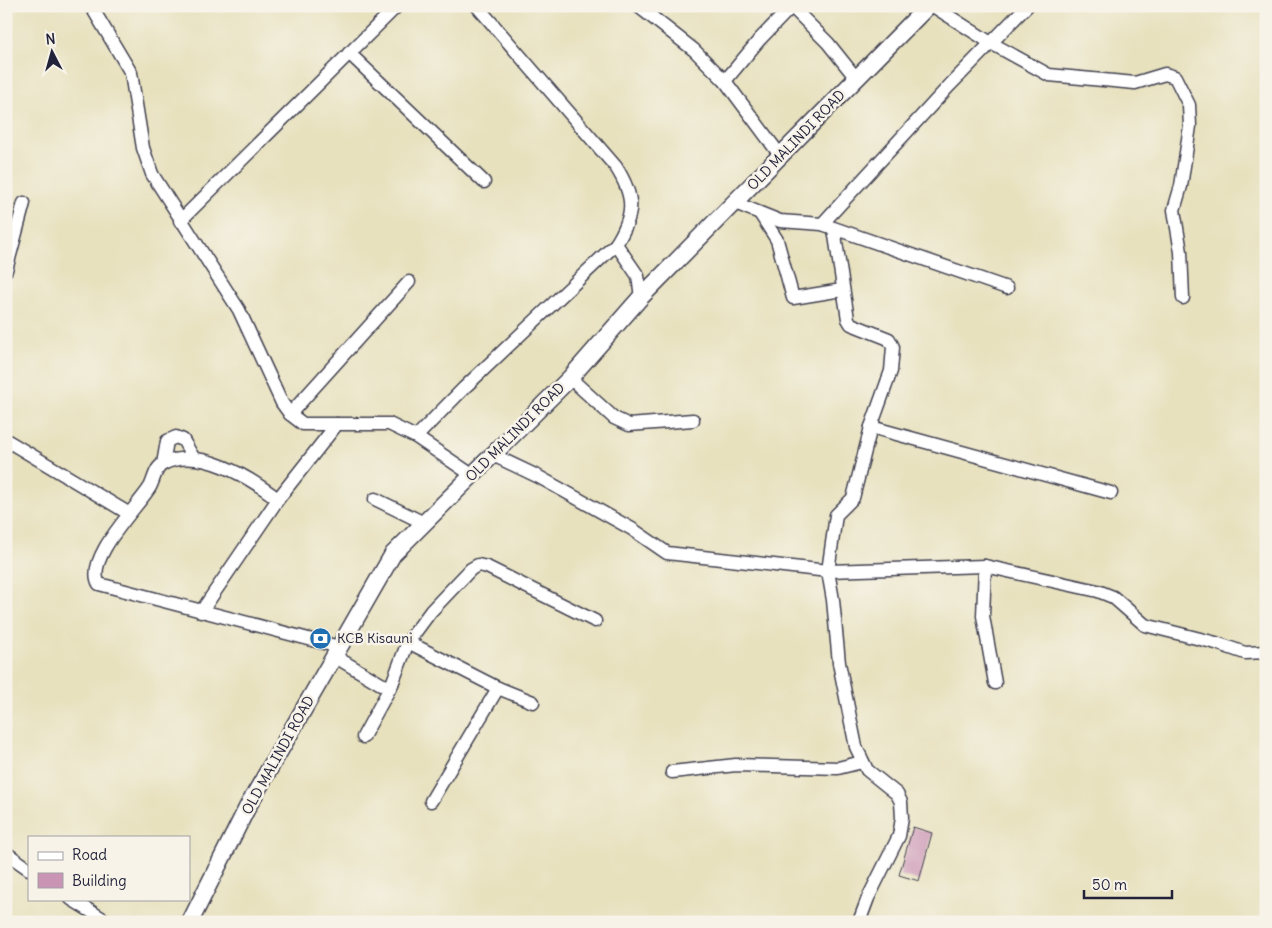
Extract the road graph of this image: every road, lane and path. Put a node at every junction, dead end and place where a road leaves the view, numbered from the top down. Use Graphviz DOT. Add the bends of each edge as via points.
graph roads {
  1 [pos="90,6"];
  2 [pos="397,6"];
  3 [pos="477,6"];
  4 [pos="639,6"];
  5 [pos="792,6"];
  6 [pos="928,6"];
  7 [pos="933,6"];
  8 [pos="1027,6"];
  9 [pos="991,43"];
  10 [pos="349,53"];
  11 [pos="856,78"];
  12 [pos="725,81"];
  13 [pos="780,155"];
  14 [pos="484,182"];
  15 [pos="24,203"];
  16 [pos="735,203"];
  17 [pos="761,215"];
  18 [pos="180,221"];
  19 [pos="828,227"];
  20 [pos="616,244"];
  21 [pos="6,270"];
  22 [pos="408,282"];
  23 [pos="1007,288"];
  24 [pos="842,290"];
  25 [pos="642,297"];
  26 [pos="1183,298"];
  27 [pos="570,378"];
  28 [pos="290,414"];
  29 [pos="693,420"];
  30 [pos="337,424"];
  31 [pos="871,427"];
  32 [pos="416,436"];
  33 [pos="6,440"];
  34 [pos="493,455"];
  35 [pos="193,458"];
  36 [pos="163,464"];
  37 [pos="472,474"];
  38 [pos="1111,494"];
  39 [pos="278,499"];
  40 [pos="375,499"];
  41 [pos="128,513"];
  42 [pos="424,523"];
  43 [pos="985,566"];
  44 [pos="828,571"];
  45 [pos="201,612"];
  46 [pos="595,621"];
  47 [pos="408,642"];
  48 [pos="336,652"];
  49 [pos="1266,652"];
  50 [pos="995,683"];
  51 [pos="392,684"];
  52 [pos="498,688"];
  53 [pos="534,702"];
  54 [pos="364,737"];
  55 [pos="862,762"];
  56 [pos="672,772"];
  57 [pos="432,801"];
  58 [pos="6,853"];
  59 [pos="28,868"];
  60 [pos="73,900"];
  61 [pos="108,922"];
  62 [pos="190,922"];
  63 [pos="859,922"];
  1 -- 18 [label="street" via="131,73 143,148 152,174"];
  2 -- 10 [label="street"];
  3 -- 20 [label="street" via="604,152 623,179 631,213 629,223"];
  4 -- 12 [label="street" via="694,50"];
  5 -- 11 [label="street"];
  5 -- 12 [label="street"];
  6 -- 11 [label="main road, OLD MALINDI ROAD"];
  7 -- 9 [label="street"];
  8 -- 9 [label="street"];
  9 -- 19 [label="street"];
  9 -- 26 [label="street" via="1049,75 1135,83 1165,74 1175,77 1189,105 1190,119 1181,186 1174,210 1181,252"];
  10 -- 14 [label="street"];
  10 -- 18 [label="street"];
  11 -- 13 [label="main road, OLD MALINDI ROAD"];
  12 -- 13 [label="street"];
  13 -- 16 [label="main road, OLD MALINDI ROAD"];
  15 -- 21 [label="street"];
  16 -- 17 [label="street"];
  16 -- 25 [label="main road, OLD MALINDI ROAD"];
  17 -- 19 [label="street"];
  17 -- 24 [label="street" via="777,240 793,298"];
  18 -- 28 [label="street" via="238,310"];
  19 -- 23 [label="street"];
  19 -- 24 [label="street"];
  20 -- 25 [label="street" via="638,276"];
  20 -- 32 [label="street"];
  22 -- 28 [label="street"];
  24 -- 31 [label="street" via="850,324 892,342 890,370"];
  25 -- 27 [label="main road, OLD MALINDI ROAD"];
  27 -- 29 [label="street" via="614,418 629,425"];
  27 -- 34 [label="main road, OLD MALINDI ROAD"];
  28 -- 30 [label="street" via="303,424"];
  30 -- 32 [label="street" via="389,424"];
  30 -- 39 [label="street"];
  31 -- 38 [label="street"];
  31 -- 44 [label="street" via="853,498 836,515"];
  32 -- 37 [label="street"];
  33 -- 41 [label="street"];
  34 -- 37 [label="main road, OLD MALINDI ROAD"];
  34 -- 44 [label="street" via="632,529 667,553"];
  35 -- 36 [label="street"];
  35 -- 36 [label="street" via="183,440 176,437 168,441"];
  35 -- 39 [label="street" via="233,470"];
  36 -- 41 [label="street" via="150,487"];
  37 -- 42 [label="main road, OLD MALINDI ROAD"];
  39 -- 45 [label="street"];
  40 -- 42 [label="street"];
  41 -- 45 [label="street" via="98,562 95,572 99,584"];
  42 -- 48 [label="main road, OLD MALINDI ROAD" via="386,562"];
  43 -- 44 [label="street"];
  43 -- 49 [label="street" via="1098,591 1113,597 1145,626 1245,653"];
  43 -- 50 [label="street" via="983,616"];
  44 -- 55 [label="street" via="850,724"];
  45 -- 48 [label="street"];
  46 -- 47 [label="street" via="478,565 431,611"];
  47 -- 51 [label="street"];
  47 -- 52 [label="street"];
  48 -- 51 [label="street" via="381,684"];
  48 -- 62 [label="main road, OLD MALINDI ROAD" via="248,806"];
  51 -- 54 [label="street"];
  52 -- 53 [label="street"];
  52 -- 57 [label="street"];
  55 -- 56 [label="street" via="838,768 736,765"];
  55 -- 63 [label="street" via="867,770 897,794 902,818 899,836"];
  58 -- 59 [label="street"];
  60 -- 61 [label="street"];
}
